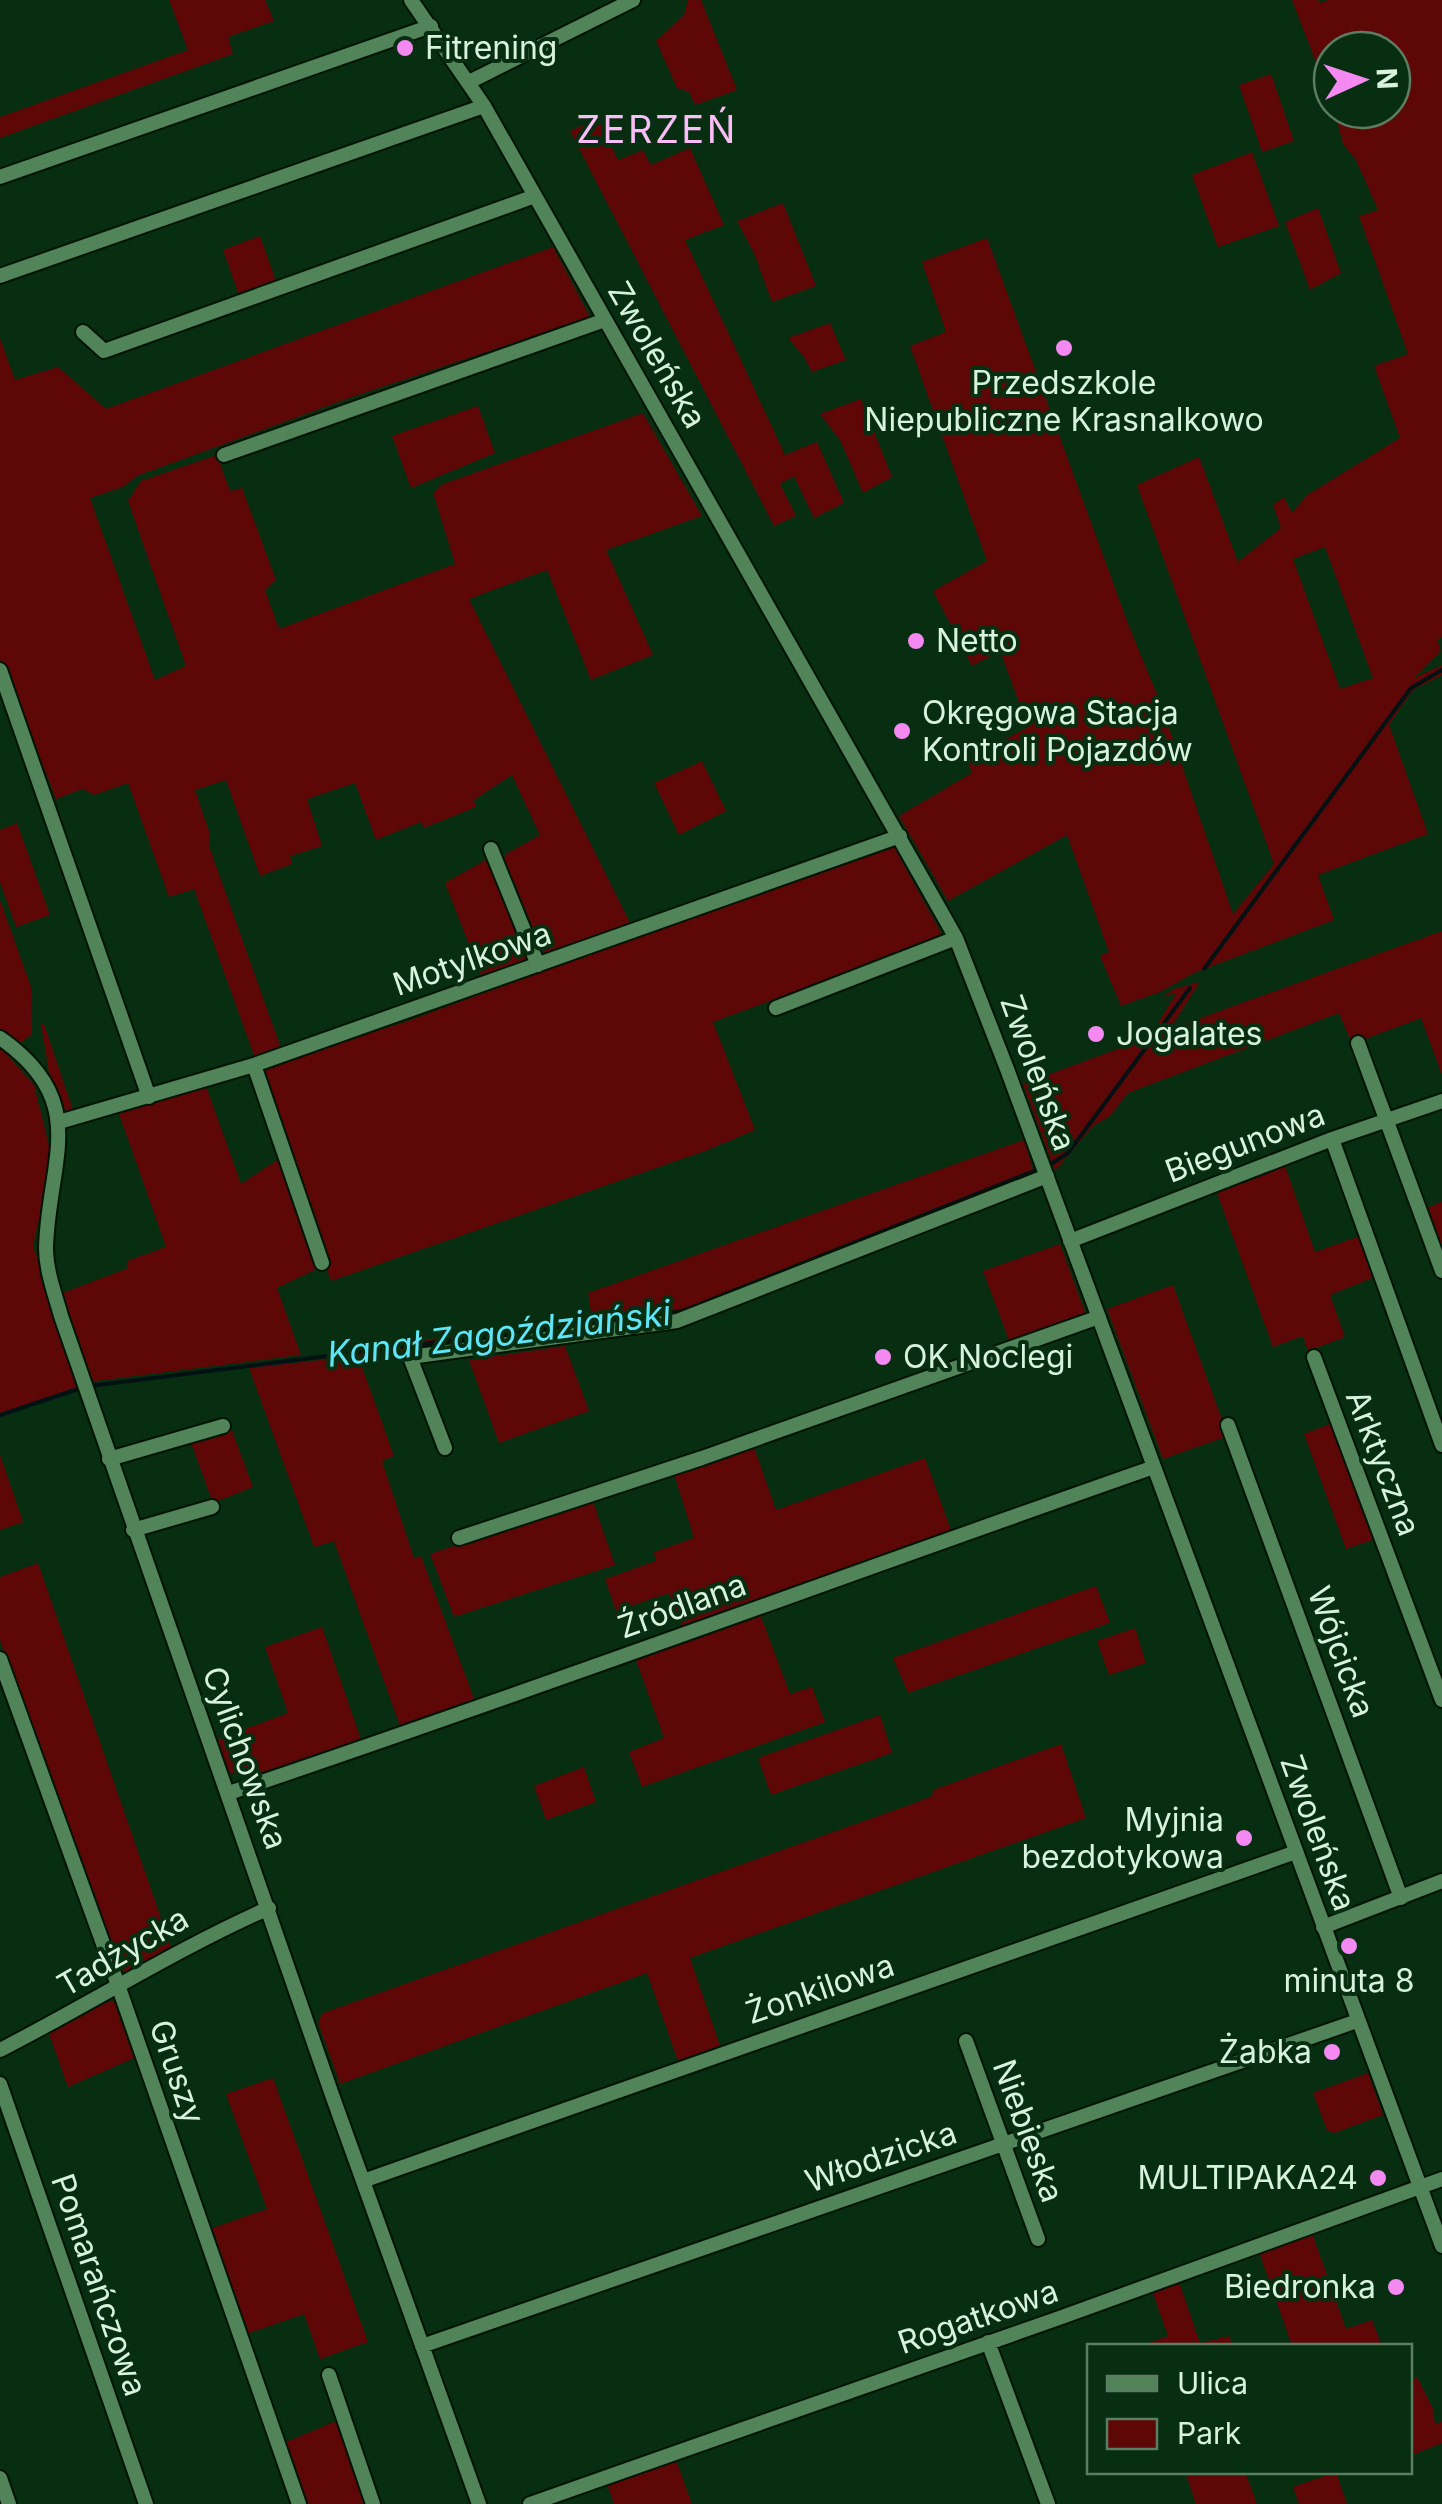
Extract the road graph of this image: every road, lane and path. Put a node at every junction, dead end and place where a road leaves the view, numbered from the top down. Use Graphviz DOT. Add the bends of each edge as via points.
graph roads {
  1 [pos="411,0"];
  2 [pos="633,0"];
  3 [pos="431,26"];
  4 [pos="469,82"];
  5 [pos="484,106"];
  6 [pos="0,177"];
  7 [pos="534,196"];
  8 [pos="0,276"];
  9 [pos="604,320"];
  10 [pos="83,332"];
  11 [pos="224,455"];
  12 [pos="0,670"];
  13 [pos="900,836"];
  14 [pos="491,849"];
  15 [pos="956,938"];
  16 [pos="538,966"];
  17 [pos="776,1008"];
  18 [pos="0,1038"];
  19 [pos="1358,1043"];
  20 [pos="254,1066"];
  21 [pos="149,1097"];
  22 [pos="1442,1102"];
  23 [pos="1386,1119"];
  24 [pos="59,1122"];
  25 [pos="1332,1138"];
  26 [pos="1044,1169"];
  27 [pos="1070,1240"];
  28 [pos="322,1263"];
  29 [pos="1442,1272"];
  30 [pos="1098,1316"];
  31 [pos="1314,1357"];
  32 [pos="1228,1425"];
  33 [pos="224,1426"];
  34 [pos="1442,1445"];
  35 [pos="444,1448"];
  36 [pos="109,1458"];
  37 [pos="1154,1467"];
  38 [pos="212,1507"];
  39 [pos="134,1530"];
  40 [pos="460,1538"];
  41 [pos="0,1659"];
  42 [pos="1442,1700"];
  43 [pos="229,1793"];
  44 [pos="1296,1852"];
  45 [pos="1442,1881"];
  46 [pos="1401,1898"];
  47 [pos="269,1908"];
  48 [pos="1323,1926"];
  49 [pos="118,1984"];
  50 [pos="1358,2021"];
  51 [pos="0,2030"];
  52 [pos="966,2041"];
  53 [pos="3,2048"];
  54 [pos="0,2084"];
  55 [pos="1003,2144"];
  56 [pos="1442,2179"];
  57 [pos="362,2180"];
  58 [pos="1418,2187"];
  59 [pos="1038,2239"];
  60 [pos="1442,2246"];
  61 [pos="988,2342"];
  62 [pos="422,2346"];
  63 [pos="329,2375"];
  64 [pos="0,2478"];
  65 [pos="9,2504"];
  66 [pos="146,2504"];
  67 [pos="299,2504"];
  68 [pos="373,2504"];
  69 [pos="479,2504"];
  70 [pos="530,2504"];
  71 [pos="1048,2504"];
  1 -- 3 [label="street, Zwoleńska"];
  2 -- 4 [label="street"];
  3 -- 4 [label="street, Zwoleńska"];
  3 -- 6 [label="street"];
  4 -- 5 [label="street, Zwoleńska"];
  5 -- 7 [label="street, Zwoleńska"];
  5 -- 8 [label="street"];
  7 -- 9 [label="street, Zwoleńska"];
  7 -- 10 [label="street" via="104,351"];
  9 -- 11 [label="street"];
  9 -- 13 [label="street, Zwoleńska"];
  12 -- 21 [label="street"];
  13 -- 15 [label="street, Zwoleńska"];
  13 -- 16 [label="street, Motylkowa"];
  14 -- 16 [label="street"];
  15 -- 17 [label="street"];
  15 -- 26 [label="street, Zwoleńska"];
  16 -- 20 [label="street, Motylkowa"];
  18 -- 24 [label="street, Cylichowska" via="36,1072"];
  19 -- 23 [label="street"];
  20 -- 21 [label="street, Motylkowa"];
  20 -- 28 [label="street"];
  21 -- 24 [label="street, Motylkowa"];
  22 -- 23 [label="street, Biegunowa"];
  23 -- 25 [label="street, Biegunowa"];
  23 -- 29 [label="street"];
  24 -- 36 [label="street, Cylichowska" via="46,1254"];
  25 -- 27 [label="street, Biegunowa"];
  25 -- 34 [label="street"];
  26 -- 27 [label="street, Zwoleńska"];
  26 -- 35 [label="street" via="677,1321 410,1356"];
  27 -- 30 [label="street, Zwoleńska"];
  30 -- 37 [label="street, Zwoleńska"];
  30 -- 40 [label="street"];
  31 -- 42 [label="street, Arktyczna"];
  32 -- 46 [label="street, Wójcicka"];
  33 -- 36 [label="street"];
  36 -- 39 [label="street, Cylichowska"];
  37 -- 43 [label="street, Źródlana"];
  37 -- 44 [label="street, Zwoleńska"];
  38 -- 39 [label="street"];
  39 -- 43 [label="street, Cylichowska"];
  41 -- 49 [label="street, Gruszy"];
  43 -- 47 [label="street, Cylichowska"];
  44 -- 48 [label="street, Zwoleńska"];
  44 -- 57 [label="street, Żonkilowa"];
  45 -- 46 [label="street"];
  46 -- 48 [label="street"];
  47 -- 49 [label="street, Tadżycka"];
  47 -- 57 [label="street, Cylichowska"];
  48 -- 50 [label="street, Zwoleńska"];
  49 -- 53 [label="street, Tadżycka"];
  49 -- 67 [label="street, Gruszy"];
  50 -- 55 [label="street, Włodzicka"];
  50 -- 58 [label="street, Zwoleńska"];
  51 -- 53 [label="street, Tadżycka"];
  52 -- 55 [label="street, Niebieska"];
  54 -- 66 [label="street, Pomarańczowa"];
  55 -- 59 [label="street, Niebieska"];
  55 -- 62 [label="street, Włodzicka"];
  56 -- 58 [label="street, Rogatkowa"];
  57 -- 62 [label="street, Cylichowska"];
  58 -- 60 [label="street, Zwoleńska"];
  58 -- 61 [label="street, Rogatkowa"];
  61 -- 70 [label="street, Rogatkowa"];
  61 -- 71 [label="street"];
  62 -- 69 [label="street, Cylichowska"];
  63 -- 68 [label="street"];
  64 -- 65 [label="street"];
}
